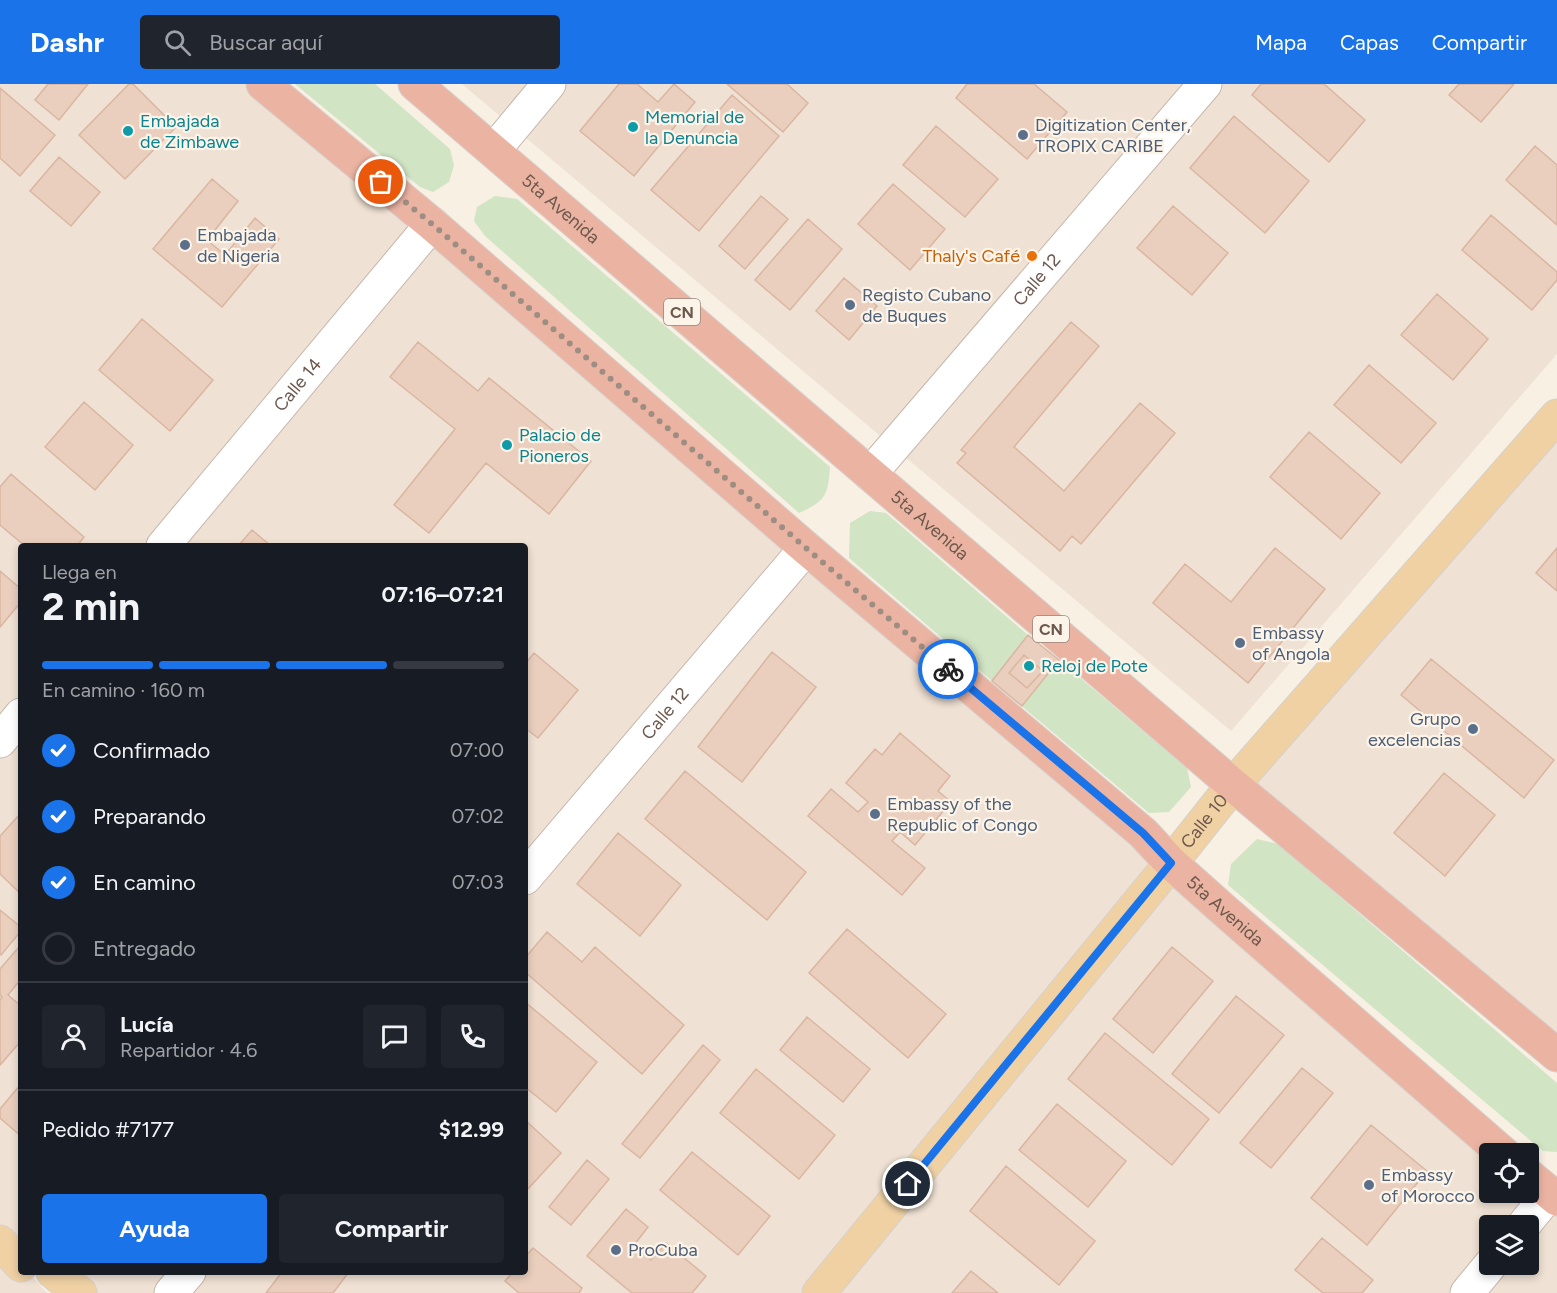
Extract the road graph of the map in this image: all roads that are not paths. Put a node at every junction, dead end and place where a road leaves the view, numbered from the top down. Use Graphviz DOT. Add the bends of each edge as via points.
graph roads {
  1 [pos="263,84"];
  2 [pos="415,84"];
  3 [pos="549,84"];
  4 [pos="1205,84"];
  5 [pos="494,150"];
  6 [pos="432,224"];
  7 [pos="1557,416"];
  8 [pos="870,474"];
  9 [pos="166,543"];
  10 [pos="806,548"];
  11 [pos="18,720"];
  12 [pos="0,741"];
  13 [pos="1233,785"];
  14 [pos="1171,863"];
  15 [pos="528,874"];
  16 [pos="1557,1055"];
  17 [pos="1491,1143"];
  18 [pos="1545,1189"];
  19 [pos="1530,1215"];
  20 [pos="0,1232"];
  21 [pos="0,1242"];
  22 [pos="18,1246"];
  23 [pos="18,1262"];
  24 [pos="31,1275"];
  25 [pos="57,1275"];
  26 [pos="186,1275"];
  27 [pos="1482,1275"];
  28 [pos="47,1293"];
  29 [pos="80,1293"];
  30 [pos="171,1293"];
  31 [pos="819,1293"];
  32 [pos="1467,1293"];
  1 -- 6 [label="highway, 5ta Avenida"];
  2 -- 5 [label="highway, 5ta Avenida / CN"];
  3 -- 5 [label="street"];
  4 -- 8 [label="street, Calle 12"];
  5 -- 8 [label="highway, 5ta Avenida / CN"];
  6 -- 9 [label="street, Calle 14"];
  6 -- 10 [label="highway, 5ta Avenida"];
  7 -- 13 [label="main road, Calle 10"];
  8 -- 13 [label="highway, 5ta Avenida / CN"];
  10 -- 14 [label="highway, 5ta Avenida" via="1143,833"];
  10 -- 15 [label="street, Calle 12"];
  11 -- 12 [label="street"];
  13 -- 14 [label="main road, Calle 10"];
  13 -- 16 [label="highway, 5ta Avenida / CN"];
  14 -- 17 [label="highway, 5ta Avenida"];
  14 -- 31 [label="main road, Calle 10"];
  18 -- 19 [label="street"];
  20 -- 22 [label="main road"];
  21 -- 23 [label="main road"];
  24 -- 28 [label="main road"];
  25 -- 29 [label="main road"];
  26 -- 30 [label="street"];
  27 -- 32 [label="street"];
}
